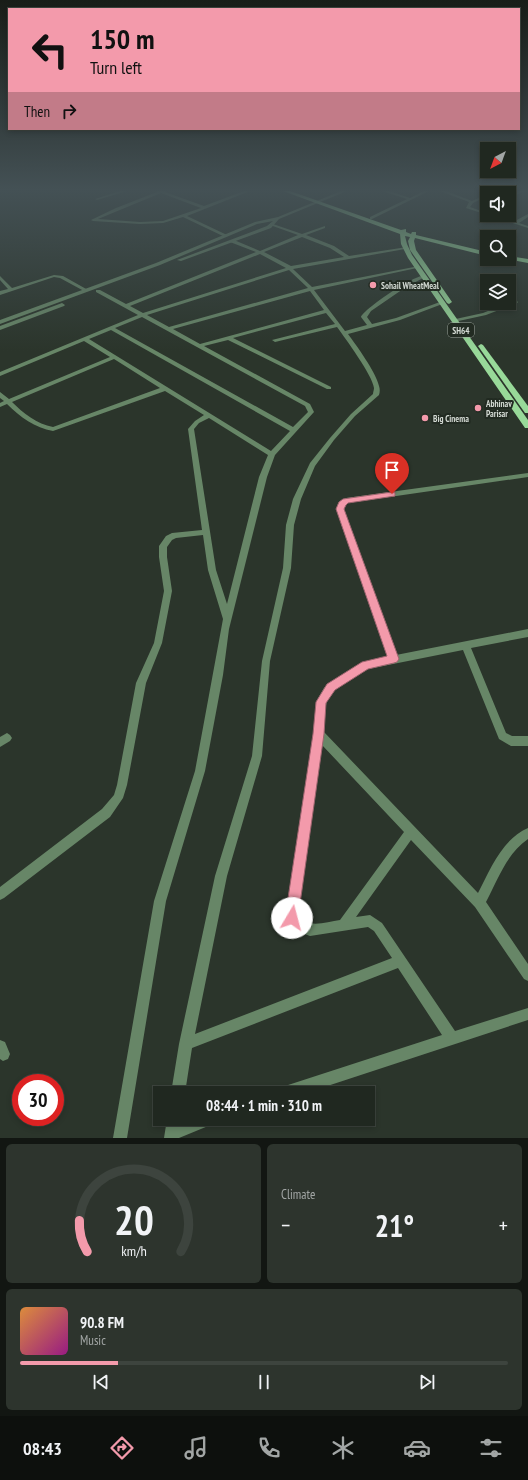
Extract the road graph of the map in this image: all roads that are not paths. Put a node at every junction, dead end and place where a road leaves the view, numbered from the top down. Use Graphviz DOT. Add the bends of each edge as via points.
graph roads {
  1 [pos="204,244"];
  2 [pos="224,244"];
  3 [pos="240,244"];
  4 [pos="280,244"];
  5 [pos="325,244"];
  6 [pos="405,244"];
  7 [pos="412,244"];
  8 [pos="450,244"];
  9 [pos="460,244"];
  10 [pos="405,248"];
  11 [pos="480,248"];
  12 [pos="260,252"];
  13 [pos="480,252"];
  14 [pos="516,255"];
  15 [pos="528,257"];
  16 [pos="348,258"];
  17 [pos="516,259"];
  18 [pos="528,261"];
  19 [pos="417,267"];
  20 [pos="290,268"];
  21 [pos="0,277"];
  22 [pos="423,277"];
  23 [pos="311,289"];
  24 [pos="11,290"];
  25 [pos="86,290"];
  26 [pos="98,291"];
  27 [pos="0,293"];
  28 [pos="442,303"];
  29 [pos="126,306"];
  30 [pos="494,310"];
  31 [pos="327,312"];
  32 [pos="142,315"];
  33 [pos="457,319"];
  34 [pos="0,322"];
  35 [pos="337,325"];
  36 [pos="371,327"];
  37 [pos="0,328"];
  38 [pos="111,328"];
  39 [pos="168,329"];
  40 [pos="344,333"];
  41 [pos="228,338"];
  42 [pos="85,339"];
  43 [pos="275,340"];
  44 [pos="199,346"];
  45 [pos="115,357"];
  46 [pos="0,374"];
  47 [pos="166,388"];
  48 [pos="329,388"];
  49 [pos="0,394"];
  50 [pos="7,402"];
  51 [pos="0,405"];
  52 [pos="528,412"];
  53 [pos="209,414"];
  54 [pos="528,426"];
  55 [pos="294,430"];
  56 [pos="272,454"];
  57 [pos="528,475"];
  58 [pos="206,532"];
  59 [pos="228,618"];
  60 [pos="528,633"];
  61 [pos="466,646"];
  62 [pos="394,659"];
  63 [pos="319,734"];
  64 [pos="528,741"];
  65 [pos="411,831"];
  66 [pos="528,833"];
  67 [pos="0,894"];
  68 [pos="479,903"];
  69 [pos="343,925"];
  70 [pos="401,961"];
  71 [pos="528,975"];
  72 [pos="528,1014"];
  73 [pos="452,1038"];
  74 [pos="186,1044"];
  75 [pos="179,1086"];
  76 [pos="306,1086"];
  77 [pos="173,1126"];
  78 [pos="193,1126"];
  79 [pos="171,1136"];
  80 [pos="120,1138"];
  1 -- 25 [label="street"];
  2 -- 26 [label="street"];
  3 -- 12 [label="street"];
  4 -- 12 [label="street"];
  5 -- 16 [label="street"];
  6 -- 10 [label="main road, SH64"];
  7 -- 33 [label="main road, SH64" via="413,250"];
  8 -- 13 [label="main road"];
  9 -- 11 [label="main road"];
  10 -- 16 [label="street"];
  10 -- 19 [label="main road, SH64"];
  12 -- 20 [label="street"];
  12 -- 29 [label="street"];
  14 -- 15 [label="main road"];
  16 -- 20 [label="street"];
  17 -- 18 [label="main road"];
  19 -- 22 [label="main road, SH64"];
  19 -- 23 [label="street"];
  20 -- 23 [label="street"];
  20 -- 32 [label="street"];
  21 -- 24 [label="street"];
  22 -- 28 [label="main road, SH64"];
  22 -- 36 [label="street" via="385,298 365,314 364,317"];
  23 -- 31 [label="street"];
  23 -- 39 [label="street"];
  24 -- 25 [label="street" via="61,276"];
  24 -- 27 [label="street"];
  25 -- 34 [label="street"];
  26 -- 29 [label="street"];
  26 -- 37 [label="street"];
  28 -- 33 [label="main road, SH64"];
  28 -- 36 [label="street"];
  29 -- 32 [label="street"];
  30 -- 33 [label="street"];
  31 -- 35 [label="street"];
  31 -- 41 [label="street"];
  32 -- 38 [label="street"];
  32 -- 39 [label="street"];
  33 -- 52 [label="main road, SH64"];
  33 -- 54 [label="main road, SH64"];
  35 -- 40 [label="street"];
  35 -- 43 [label="street"];
  36 -- 40 [label="street"];
  38 -- 42 [label="street"];
  38 -- 55 [label="street"];
  39 -- 44 [label="street"];
  40 -- 74 [label="street" via="375,381 376,394 353,415 312,465 297,499 290,525 287,568 266,660 257,756 221,876"];
  41 -- 44 [label="street"];
  41 -- 48 [label="street"];
  42 -- 45 [label="street"];
  42 -- 46 [label="street"];
  44 -- 55 [label="street" via="308,405 311,412"];
  45 -- 47 [label="street"];
  45 -- 50 [label="street"];
  47 -- 50 [label="street" via="53,429 36,424"];
  47 -- 53 [label="street"];
  49 -- 50 [label="street"];
  50 -- 51 [label="street"];
  53 -- 56 [label="street"];
  53 -- 58 [label="street" via="196,422 191,429"];
  55 -- 56 [label="street"];
  56 -- 59 [label="street" via="263,477"];
  57 -- 62 [label="street" via="346,501 342,504 340,509"];
  58 -- 59 [label="street" via="212,570"];
  58 -- 67 [label="street" via="175,535 163,546 168,591 158,643 141,683 127,764 118,798 106,813"];
  59 -- 80 [label="street" via="200,771 160,901"];
  60 -- 61 [label="street"];
  61 -- 62 [label="street"];
  61 -- 64 [label="street" via="502,736 512,742"];
  62 -- 63 [label="street" via="366,665 331,687 321,702"];
  63 -- 65 [label="street"];
  63 -- 69 [label="street" via="292,918 298,926 310,930"];
  65 -- 68 [label="street"];
  65 -- 69 [label="street"];
  66 -- 68 [label="street" via="509,848"];
  68 -- 71 [label="street"];
  69 -- 70 [label="street" via="370,921 378,926"];
  70 -- 73 [label="street"];
  70 -- 74 [label="street"];
  72 -- 73 [label="street"];
  73 -- 76 [label="street"];
  74 -- 75 [label="street"];
  77 -- 79 [label="street"];
  78 -- 79 [label="street"];
}
